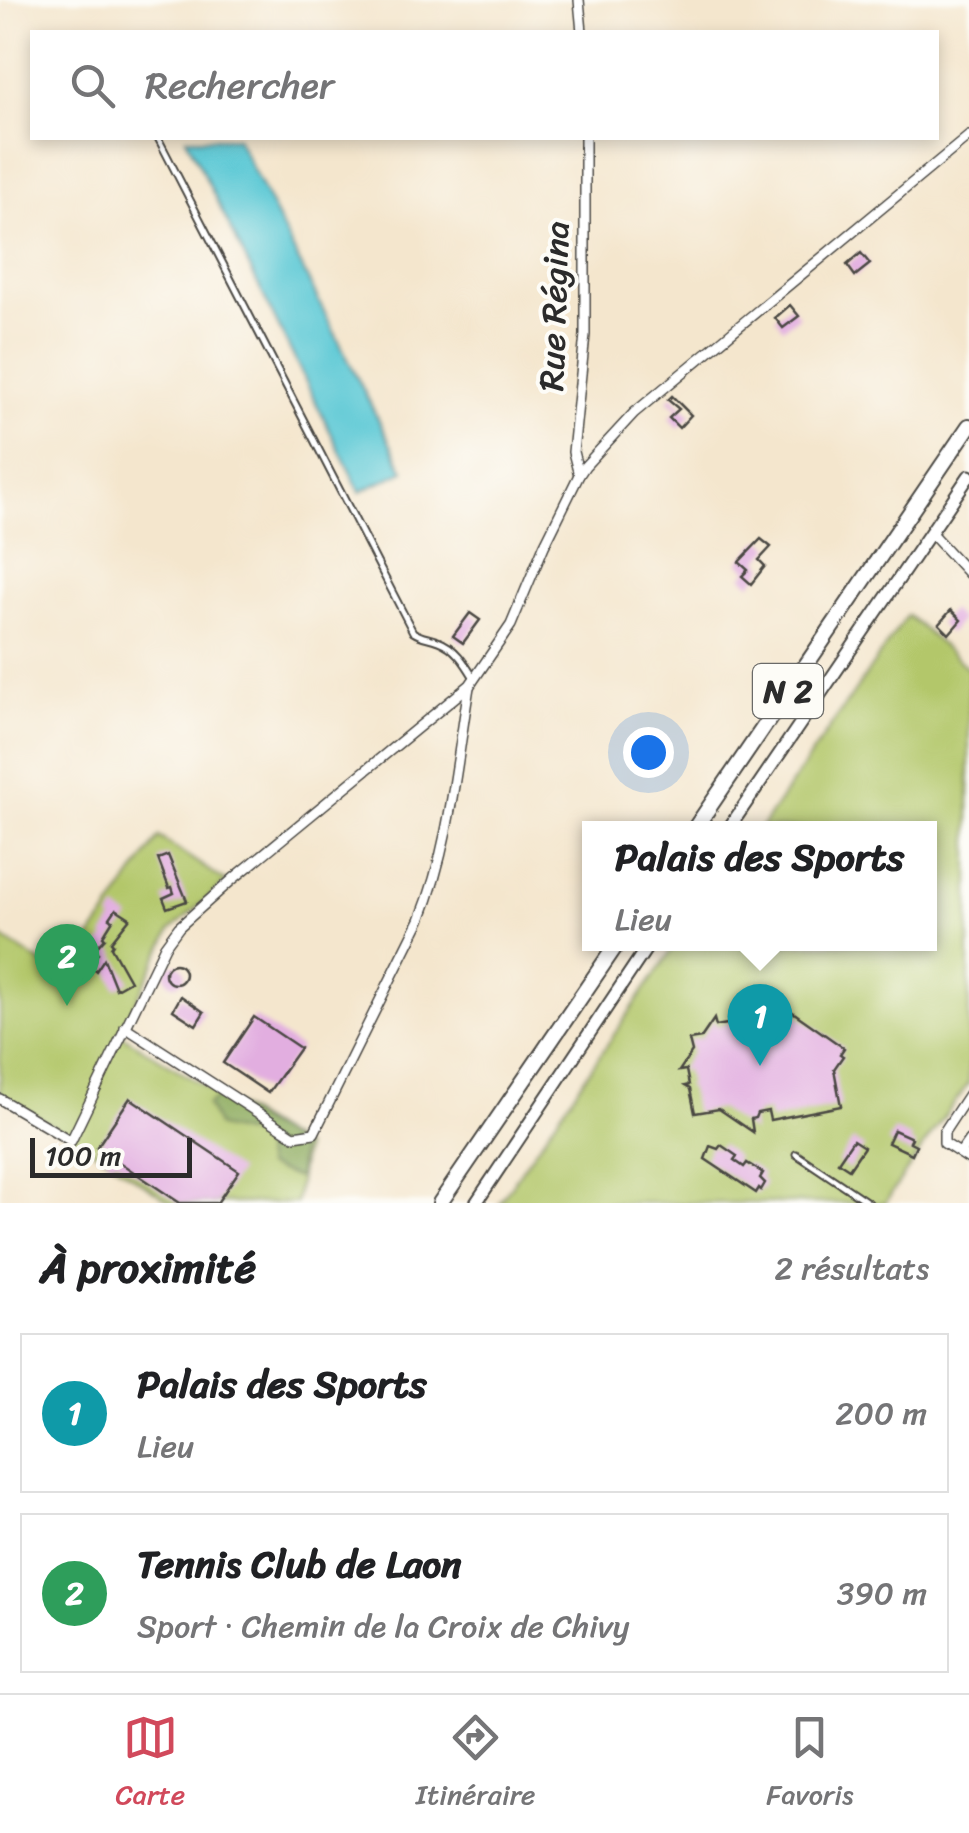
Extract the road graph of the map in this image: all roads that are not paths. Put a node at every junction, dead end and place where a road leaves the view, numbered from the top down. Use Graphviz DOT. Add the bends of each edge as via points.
graph roads {
  1 [pos="580,0"];
  2 [pos="582,30"];
  3 [pos="969,136"];
  4 [pos="159,140"];
  5 [pos="585,140"];
  6 [pos="969,426"];
  7 [pos="580,474"];
  8 [pos="969,476"];
  9 [pos="931,533"];
  10 [pos="969,574"];
  11 [pos="472,682"];
  12 [pos="699,821"];
  13 [pos="734,821"];
  14 [pos="612,951"];
  15 [pos="645,951"];
  16 [pos="126,1027"];
  17 [pos="969,1094"];
  18 [pos="0,1099"];
  19 [pos="969,1140"];
  20 [pos="796,1154"];
  21 [pos="964,1156"];
  22 [pos="440,1203"];
  23 [pos="476,1203"];
  24 [pos="869,1203"];
  1 -- 2 [label="street"];
  3 -- 7 [label="street" via="634,413"];
  4 -- 11 [label="lane" via="413,632 448,647"];
  5 -- 7 [label="street, Rue Régina" via="585,335 572,452"];
  6 -- 12 [label="main road, N 2"];
  7 -- 11 [label="street" via="511,624"];
  8 -- 9 [label="street"];
  9 -- 10 [label="street"];
  9 -- 13 [label="street"];
  11 -- 16 [label="street" via="179,927"];
  11 -- 16 [label="street" via="434,884 314,1132 294,1136"];
  14 -- 22 [label="main road"];
  15 -- 23 [label="street"];
  16 -- 18 [label="street" via="72,1141"];
  17 -- 21 [label="street" via="944,1132 944,1144"];
  19 -- 21 [label="street"];
  20 -- 24 [label="lane"];
}
